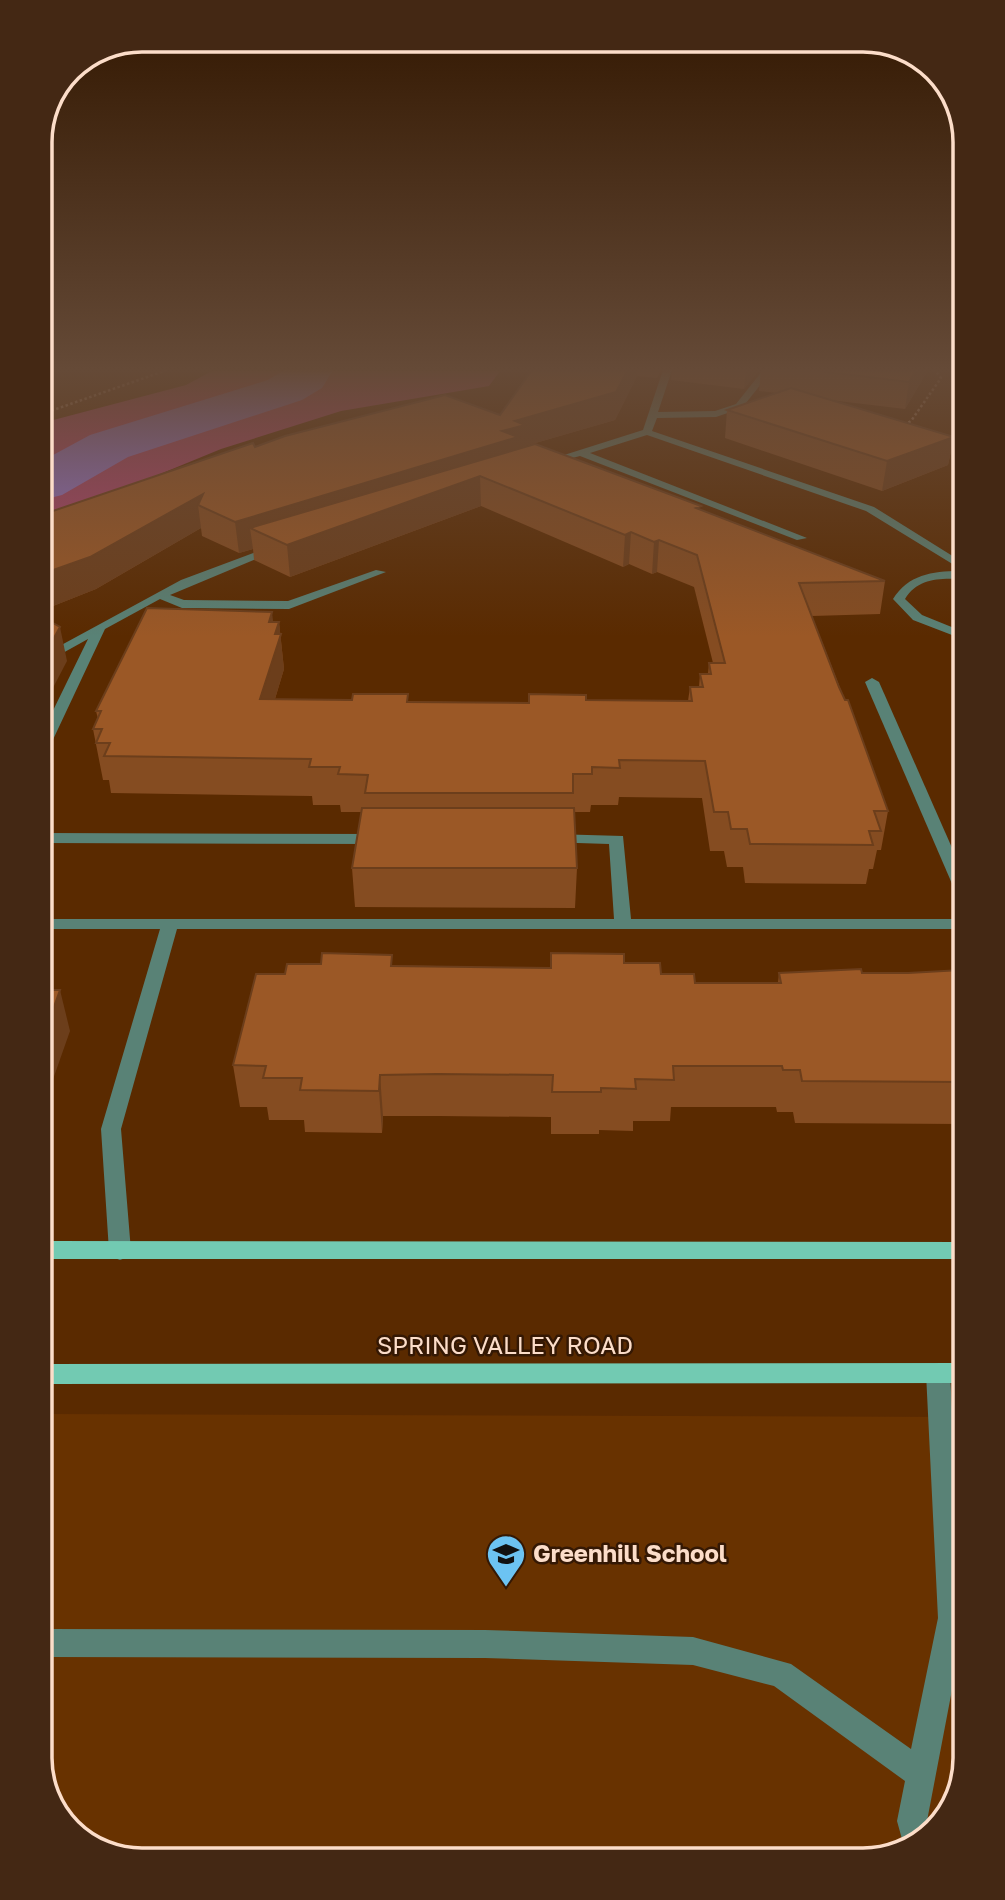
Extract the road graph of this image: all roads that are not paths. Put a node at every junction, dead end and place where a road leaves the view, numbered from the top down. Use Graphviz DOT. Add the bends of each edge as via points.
graph roads {
  1 [pos="562,459"];
  2 [pos="595,459"];
  3 [pos="724,459"];
  4 [pos="527,470"];
  5 [pos="802,538"];
  6 [pos="288,544"];
  7 [pos="953,561"];
  8 [pos="380,572"];
  9 [pos="953,576"];
  10 [pos="161,595"];
  11 [pos="100,626"];
  12 [pos="953,632"];
  13 [pos="53,654"];
  14 [pos="872,682"];
  15 [pos="53,725"];
  16 [pos="53,838"];
  17 [pos="393,839"];
  18 [pos="533,839"];
  19 [pos="953,868"];
  20 [pos="53,924"];
  21 [pos="170,924"];
  22 [pos="623,924"];
  23 [pos="953,924"];
  24 [pos="53,1250"];
  25 [pos="120,1251"];
  26 [pos="953,1251"];
  27 [pos="950,1373"];
  28 [pos="53,1374"];
  29 [pos="53,1643"];
  30 [pos="922,1775"];
  31 [pos="914,1831"];
  1 -- 4 [label="lane"];
  2 -- 5 [label="lane"];
  3 -- 7 [label="lane" via="870,509"];
  6 -- 10 [label="lane" via="248,556"];
  8 -- 10 [label="lane" via="289,605 182,604"];
  9 -- 12 [label="lane" via="921,579 905,587 899,599 907,612"];
  10 -- 11 [label="lane"];
  11 -- 13 [label="lane"];
  11 -- 15 [label="lane"];
  14 -- 19 [label="lane"];
  16 -- 17 [label="lane"];
  18 -- 22 [label="lane" via="617,839"];
  20 -- 21 [label="lane"];
  21 -- 22 [label="lane"];
  21 -- 25 [label="lane" via="111,1129"];
  22 -- 23 [label="lane"];
  24 -- 25 [label="main road"];
  25 -- 26 [label="main road"];
  27 -- 28 [label="main road, SPRING VALLEY ROAD"];
  27 -- 30 [label="lane" via="952,1618"];
  29 -- 30 [label="lane" via="485,1644 693,1651 780,1674"];
  30 -- 31 [label="lane"];
}
